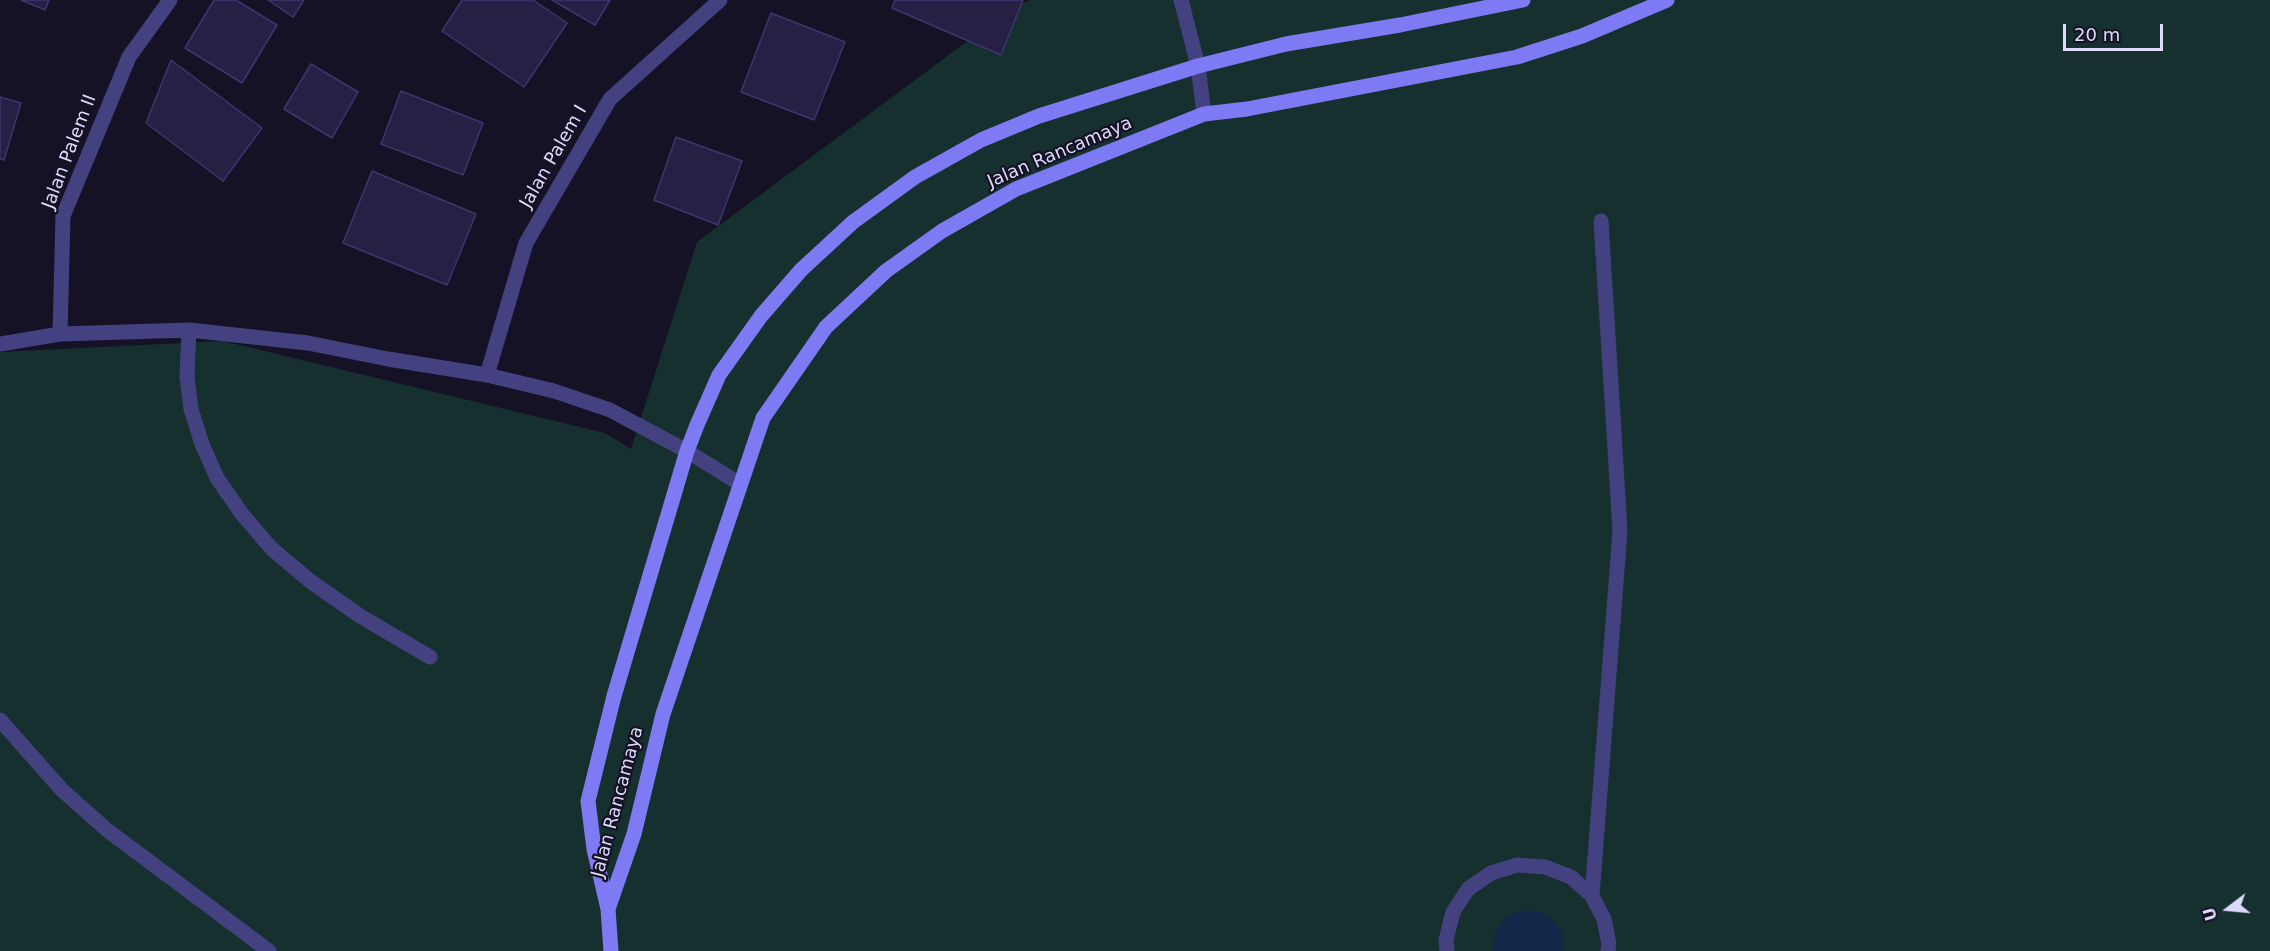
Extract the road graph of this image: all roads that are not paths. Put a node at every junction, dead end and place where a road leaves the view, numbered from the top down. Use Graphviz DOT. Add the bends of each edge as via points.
graph roads {
  1 [pos="170,0"];
  2 [pos="720,0"];
  3 [pos="1181,0"];
  4 [pos="1523,0"];
  5 [pos="1667,0"];
  6 [pos="1198,66"];
  7 [pos="1204,114"];
  8 [pos="1601,221"];
  9 [pos="189,330"];
  10 [pos="60,334"];
  11 [pos="0,344"];
  12 [pos="487,375"];
  13 [pos="687,451"];
  14 [pos="740,484"];
  15 [pos="430,657"];
  16 [pos="0,720"];
  17 [pos="1592,896"];
  18 [pos="608,909"];
  19 [pos="269,951"];
  20 [pos="611,951"];
  21 [pos="1447,951"];
  22 [pos="1608,951"];
  1 -- 10 [label="street, Jalan Palem II" via="129,57 63,216"];
  2 -- 12 [label="street, Jalan Palem I" via="610,99 526,243"];
  3 -- 6 [label="street"];
  4 -- 6 [label="street, Jalan Rancamaya" via="1286,44"];
  5 -- 7 [label="street, Jalan Rancamaya" via="1582,36 1517,57"];
  6 -- 7 [label="street"];
  6 -- 13 [label="street, Jalan Rancamaya" via="1039,116 981,140 915,177 853,222 801,270 761,316 719,375"];
  7 -- 14 [label="street, Jalan Rancamaya" via="1016,189 942,231 886,271 826,327 792,372 763,418"];
  8 -- 17 [label="street" via="1620,531"];
  9 -- 10 [label="street"];
  9 -- 12 [label="street" via="308,343"];
  9 -- 15 [label="street" via="187,377 191,409 217,478 242,514 272,549 310,581"];
  10 -- 11 [label="street"];
  12 -- 13 [label="street" via="554,390 610,410"];
  13 -- 14 [label="street"];
  13 -- 18 [label="street, Jalan Rancamaya" via="614,696 588,801"];
  14 -- 18 [label="street, Jalan Rancamaya" via="663,714 634,834"];
  16 -- 19 [label="street" via="62,790 106,830"];
  17 -- 21 [label="street" via="1571,877 1545,867 1517,865 1491,873 1468,889 1453,912"];
  17 -- 22 [label="street" via="1604,919"];
  18 -- 20 [label="street"];
}
